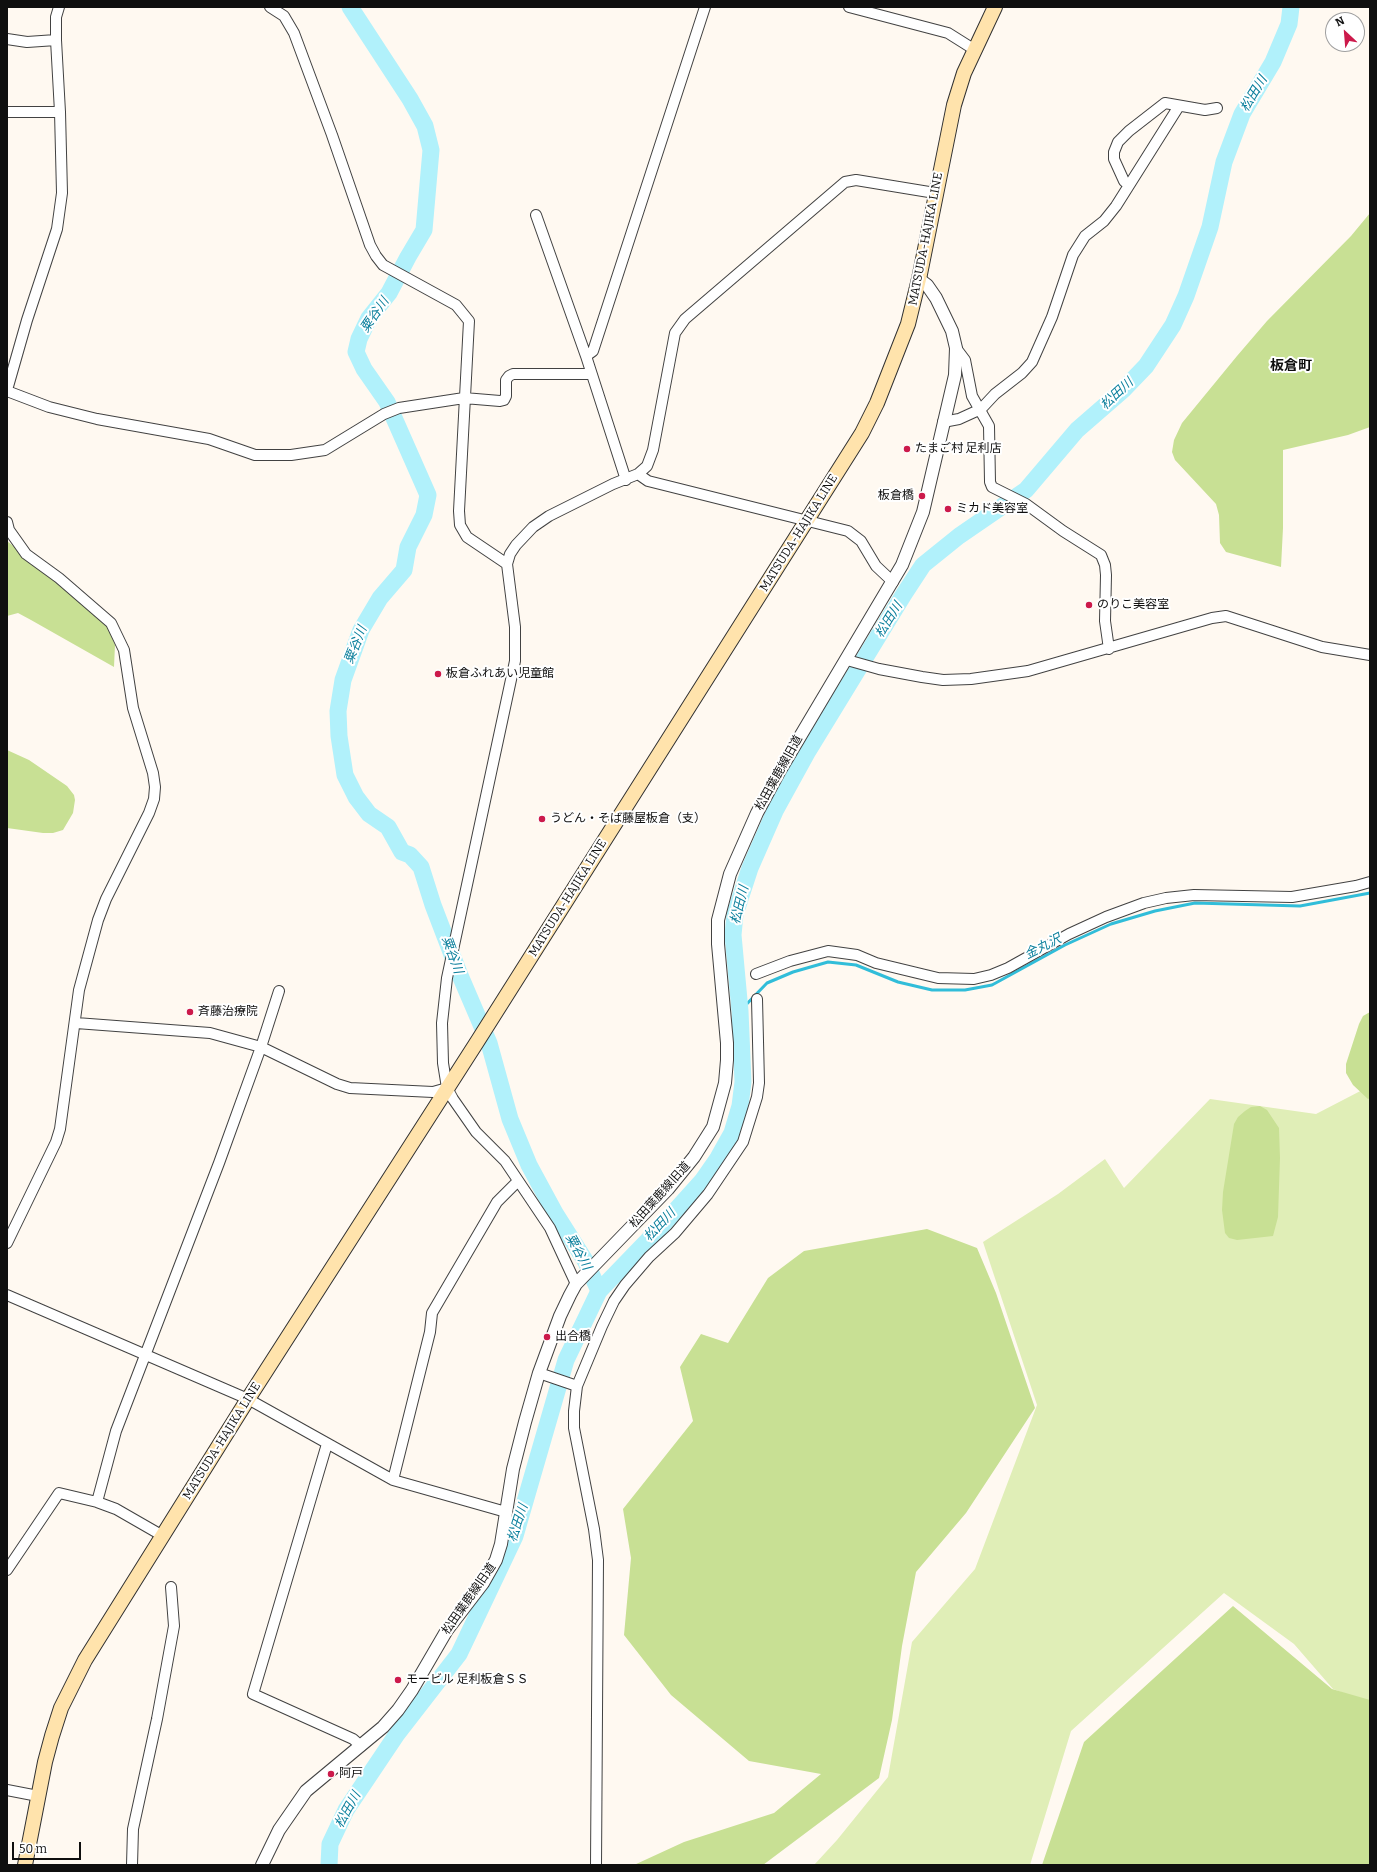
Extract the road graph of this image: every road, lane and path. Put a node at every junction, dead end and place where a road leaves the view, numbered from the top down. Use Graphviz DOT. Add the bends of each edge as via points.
graph roads {
  1 [pos="59,7"];
  2 [pos="270,7"];
  3 [pos="705,7"];
  4 [pos="849,7"];
  5 [pos="995,7"];
  6 [pos="7,39"];
  7 [pos="56,40"];
  8 [pos="975,50"];
  9 [pos="1179,106"];
  10 [pos="1216,108"];
  11 [pos="7,112"];
  12 [pos="60,112"];
  13 [pos="1129,185"];
  14 [pos="935,193"];
  15 [pos="536,214"];
  16 [pos="919,279"];
  17 [pos="956,348"];
  18 [pos="586,356"];
  19 [pos="591,374"];
  20 [pos="7,391"];
  21 [pos="464,398"];
  22 [pos="981,409"];
  23 [pos="943,422"];
  24 [pos="638,474"];
  25 [pos="626,480"];
  26 [pos="807,521"];
  27 [pos="8,527"];
  28 [pos="507,564"];
  29 [pos="893,582"];
  30 [pos="1109,649"];
  31 [pos="1370,655"];
  32 [pos="847,660"];
  33 [pos="1370,882"];
  34 [pos="756,974"];
  35 [pos="279,991"];
  36 [pos="757,999"];
  37 [pos="76,1023"];
  38 [pos="261,1047"];
  39 [pos="447,1088"];
  40 [pos="518,1181"];
  41 [pos="7,1243"];
  42 [pos="578,1282"];
  43 [pos="7,1295"];
  44 [pos="146,1354"];
  45 [pos="542,1374"];
  46 [pos="574,1385"];
  47 [pos="248,1399"];
  48 [pos="327,1444"];
  49 [pos="393,1480"];
  50 [pos="97,1502"];
  51 [pos="506,1512"];
  52 [pos="163,1536"];
  53 [pos="7,1570"];
  54 [pos="171,1587"];
  55 [pos="361,1746"];
  56 [pos="7,1790"];
  57 [pos="38,1796"];
  58 [pos="25,1865"];
  59 [pos="132,1865"];
  60 [pos="262,1865"];
  61 [pos="596,1865"];
  1 -- 7 [label="street" via="56,17"];
  2 -- 21 [label="street" via="284,16 294,34 376,256 383,265 456,305 469,321"];
  3 -- 18 [label="street" via="593,351"];
  4 -- 8 [label="street" via="948,33"];
  5 -- 8 [label="main road, MATSUDA-HAJIKA LINE"];
  6 -- 7 [label="street" via="28,42"];
  7 -- 12 [label="street"];
  8 -- 14 [label="main road, MATSUDA-HAJIKA LINE" via="954,105"];
  9 -- 10 [label="street" via="1205,110"];
  9 -- 13 [label="street"];
  9 -- 13 [label="street" via="1166,103 1129,130 1118,142 1114,159 1124,181"];
  11 -- 12 [label="street"];
  12 -- 20 [label="street" via="62,193 58,229 27,320"];
  13 -- 22 [label="street" via="1104,221 1085,236 1073,255 1052,318 1032,362"];
  14 -- 16 [label="main road, MATSUDA-HAJIKA LINE"];
  14 -- 24 [label="street" via="856,180 845,182 685,319 675,333 653,450 647,466"];
  15 -- 18 [label="street"];
  16 -- 17 [label="street, 松田葉鹿線旧道" via="936,298 952,331"];
  16 -- 26 [label="main road, MATSUDA-HAJIKA LINE" via="908,324 877,403 862,433"];
  17 -- 22 [label="street" via="965,360 970,390"];
  17 -- 23 [label="street, 松田葉鹿線旧道" via="955,374"];
  18 -- 19 [label="street"];
  19 -- 21 [label="street" via="513,374 506,380 504,400"];
  19 -- 25 [label="street"];
  20 -- 21 [label="street" via="97,419 209,439 255,455 291,455 325,450 398,408"];
  21 -- 28 [label="street" via="460,525 467,537"];
  22 -- 23 [label="street" via="959,419"];
  22 -- 30 [label="street" via="991,433 992,487 1026,504 1101,555 1106,575 1105,621"];
  23 -- 29 [label="street, 松田葉鹿線旧道" via="923,512 908,553"];
  24 -- 25 [label="street"];
  24 -- 26 [label="street" via="648,482"];
  25 -- 28 [label="street" via="549,516 533,527 516,545"];
  26 -- 29 [label="street" via="848,531 861,541 876,566"];
  26 -- 39 [label="main road, MATSUDA-HAJIKA LINE"];
  27 -- 37 [label="street" via="26,554 59,578 111,623 124,650 133,708 154,780 154,799 149,813 98,920 79,990"];
  28 -- 39 [label="street" via="515,627 515,661 450,966 442,1023 443,1063"];
  29 -- 32 [label="street, 松田葉鹿線旧道"];
  30 -- 31 [label="street" via="1226,616 1322,647"];
  30 -- 32 [label="street" via="1028,671 971,679 944,680 922,677"];
  32 -- 42 [label="street, 松田葉鹿線旧道" via="782,766 757,813 724,890 718,920 718,944 727,1060 725,1082 713,1127 694,1157 668,1189"];
  33 -- 34 [label="street" via="1292,897 1194,895 1166,898 1106,918 1055,941 1008,968 974,979 938,978 876,963 857,955 828,951 796,959"];
  35 -- 38 [label="street"];
  36 -- 46 [label="street" via="759,1083 743,1142 708,1194 625,1285 614,1301"];
  37 -- 38 [label="street" via="210,1033"];
  37 -- 41 [label="street" via="56,1142"];
  38 -- 39 [label="street" via="350,1088 433,1092"];
  38 -- 44 [label="street"];
  39 -- 40 [label="street" via="465,1118 505,1162"];
  39 -- 47 [label="main road, MATSUDA-HAJIKA LINE"];
  40 -- 42 [label="street" via="550,1228"];
  40 -- 49 [label="street" via="497,1202 432,1313 430,1332"];
  42 -- 45 [label="street, 松田葉鹿線旧道" via="560,1316"];
  43 -- 44 [label="street"];
  44 -- 47 [label="street"];
  44 -- 50 [label="street" via="116,1431"];
  45 -- 46 [label="street"];
  45 -- 51 [label="street, 松田葉鹿線旧道" via="513,1469"];
  46 -- 61 [label="street" via="574,1428 598,1560"];
  47 -- 48 [label="street"];
  47 -- 52 [label="main road, MATSUDA-HAJIKA LINE"];
  48 -- 49 [label="street"];
  48 -- 55 [label="street" via="252,1694 353,1739"];
  49 -- 51 [label="street"];
  50 -- 52 [label="street" via="116,1509"];
  50 -- 53 [label="street" via="59,1493"];
  51 -- 55 [label="street, 松田葉鹿線旧道" via="505,1527 496,1560 483,1583 447,1630 398,1710"];
  52 -- 57 [label="main road, MATSUDA-HAJIKA LINE" via="72,1684 52,1736"];
  54 -- 59 [label="street" via="174,1626 133,1829"];
  55 -- 60 [label="street, 松田葉鹿線旧道" via="306,1791 279,1830"];
  56 -- 57 [label="street"];
  57 -- 58 [label="main road, MATSUDA-HAJIKA LINE"];
}
